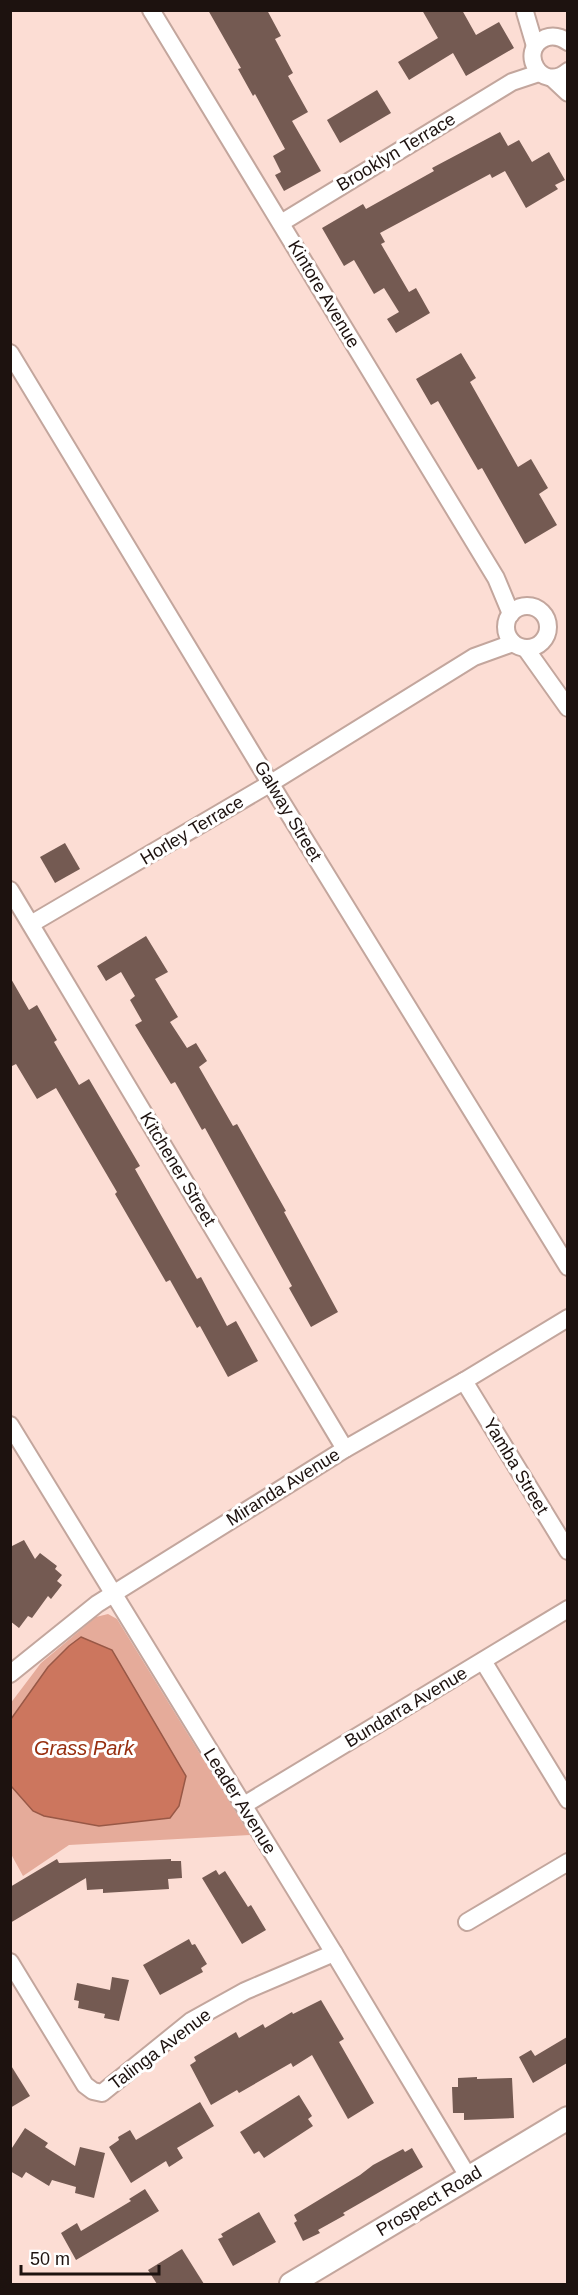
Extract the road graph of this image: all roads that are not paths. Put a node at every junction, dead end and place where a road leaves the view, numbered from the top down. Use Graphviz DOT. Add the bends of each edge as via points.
graph roads {
  1 [pos="151,10"];
  2 [pos="525,11"];
  3 [pos="555,57"];
  4 [pos="567,93"];
  5 [pos="281,223"];
  6 [pos="10,353"];
  7 [pos="513,615"];
  8 [pos="526,645"];
  9 [pos="474,657"];
  10 [pos="567,708"];
  11 [pos="271,783"];
  12 [pos="10,890"];
  13 [pos="31,924"];
  14 [pos="567,1267"];
  15 [pos="567,1318"];
  16 [pos="464,1381"];
  17 [pos="10,1425"];
  18 [pos="345,1449"];
  19 [pos="567,1551"];
  20 [pos="113,1594"];
  21 [pos="567,1609"];
  22 [pos="483,1661"];
  23 [pos="10,1674"];
  24 [pos="567,1800"];
  25 [pos="244,1805"];
  26 [pos="567,1862"];
  27 [pos="467,1922"];
  28 [pos="334,1953"];
  29 [pos="10,1962"];
  30 [pos="567,2118"];
  31 [pos="469,2178"];
  32 [pos="291,2284"];
  1 -- 5 [label="street, Kintore Avenue"];
  2 -- 3 [label="street"];
  3 -- 4 [label="street"];
  3 -- 5 [label="street, Brooklyn Terrace"];
  5 -- 7 [label="street, Kintore Avenue" via="496,578"];
  6 -- 11 [label="street, Galway Street"];
  7 -- 8 [label="street" via="506,632"];
  7 -- 8 [label="street" via="537,608 546,616 546,637"];
  7 -- 9 [label="street, Horley Terrace"];
  8 -- 9 [label="street, Horley Terrace"];
  8 -- 10 [label="street"];
  9 -- 11 [label="street, Horley Terrace"];
  11 -- 13 [label="street, Horley Terrace"];
  11 -- 14 [label="street, Galway Street"];
  12 -- 13 [label="street, Kitchener Street"];
  13 -- 18 [label="street, Kitchener Street"];
  15 -- 16 [label="street, Miranda Avenue"];
  16 -- 18 [label="street, Miranda Avenue"];
  16 -- 19 [label="street, Yamba Street"];
  17 -- 20 [label="street, Leader Avenue"];
  18 -- 20 [label="street, Miranda Avenue"];
  20 -- 23 [label="street, Miranda Avenue"];
  20 -- 25 [label="street, Leader Avenue"];
  21 -- 22 [label="street, Bundarra Avenue"];
  22 -- 24 [label="street"];
  22 -- 25 [label="street, Bundarra Avenue"];
  25 -- 28 [label="street, Leader Avenue"];
  26 -- 27 [label="street"];
  28 -- 29 [label="street, Talinga Avenue" via="245,1990 191,2021 102,2093 85,2085"];
  28 -- 31 [label="street, Leader Avenue"];
  30 -- 31 [label="main road, Prospect Road"];
  31 -- 32 [label="main road, Prospect Road"];
}
